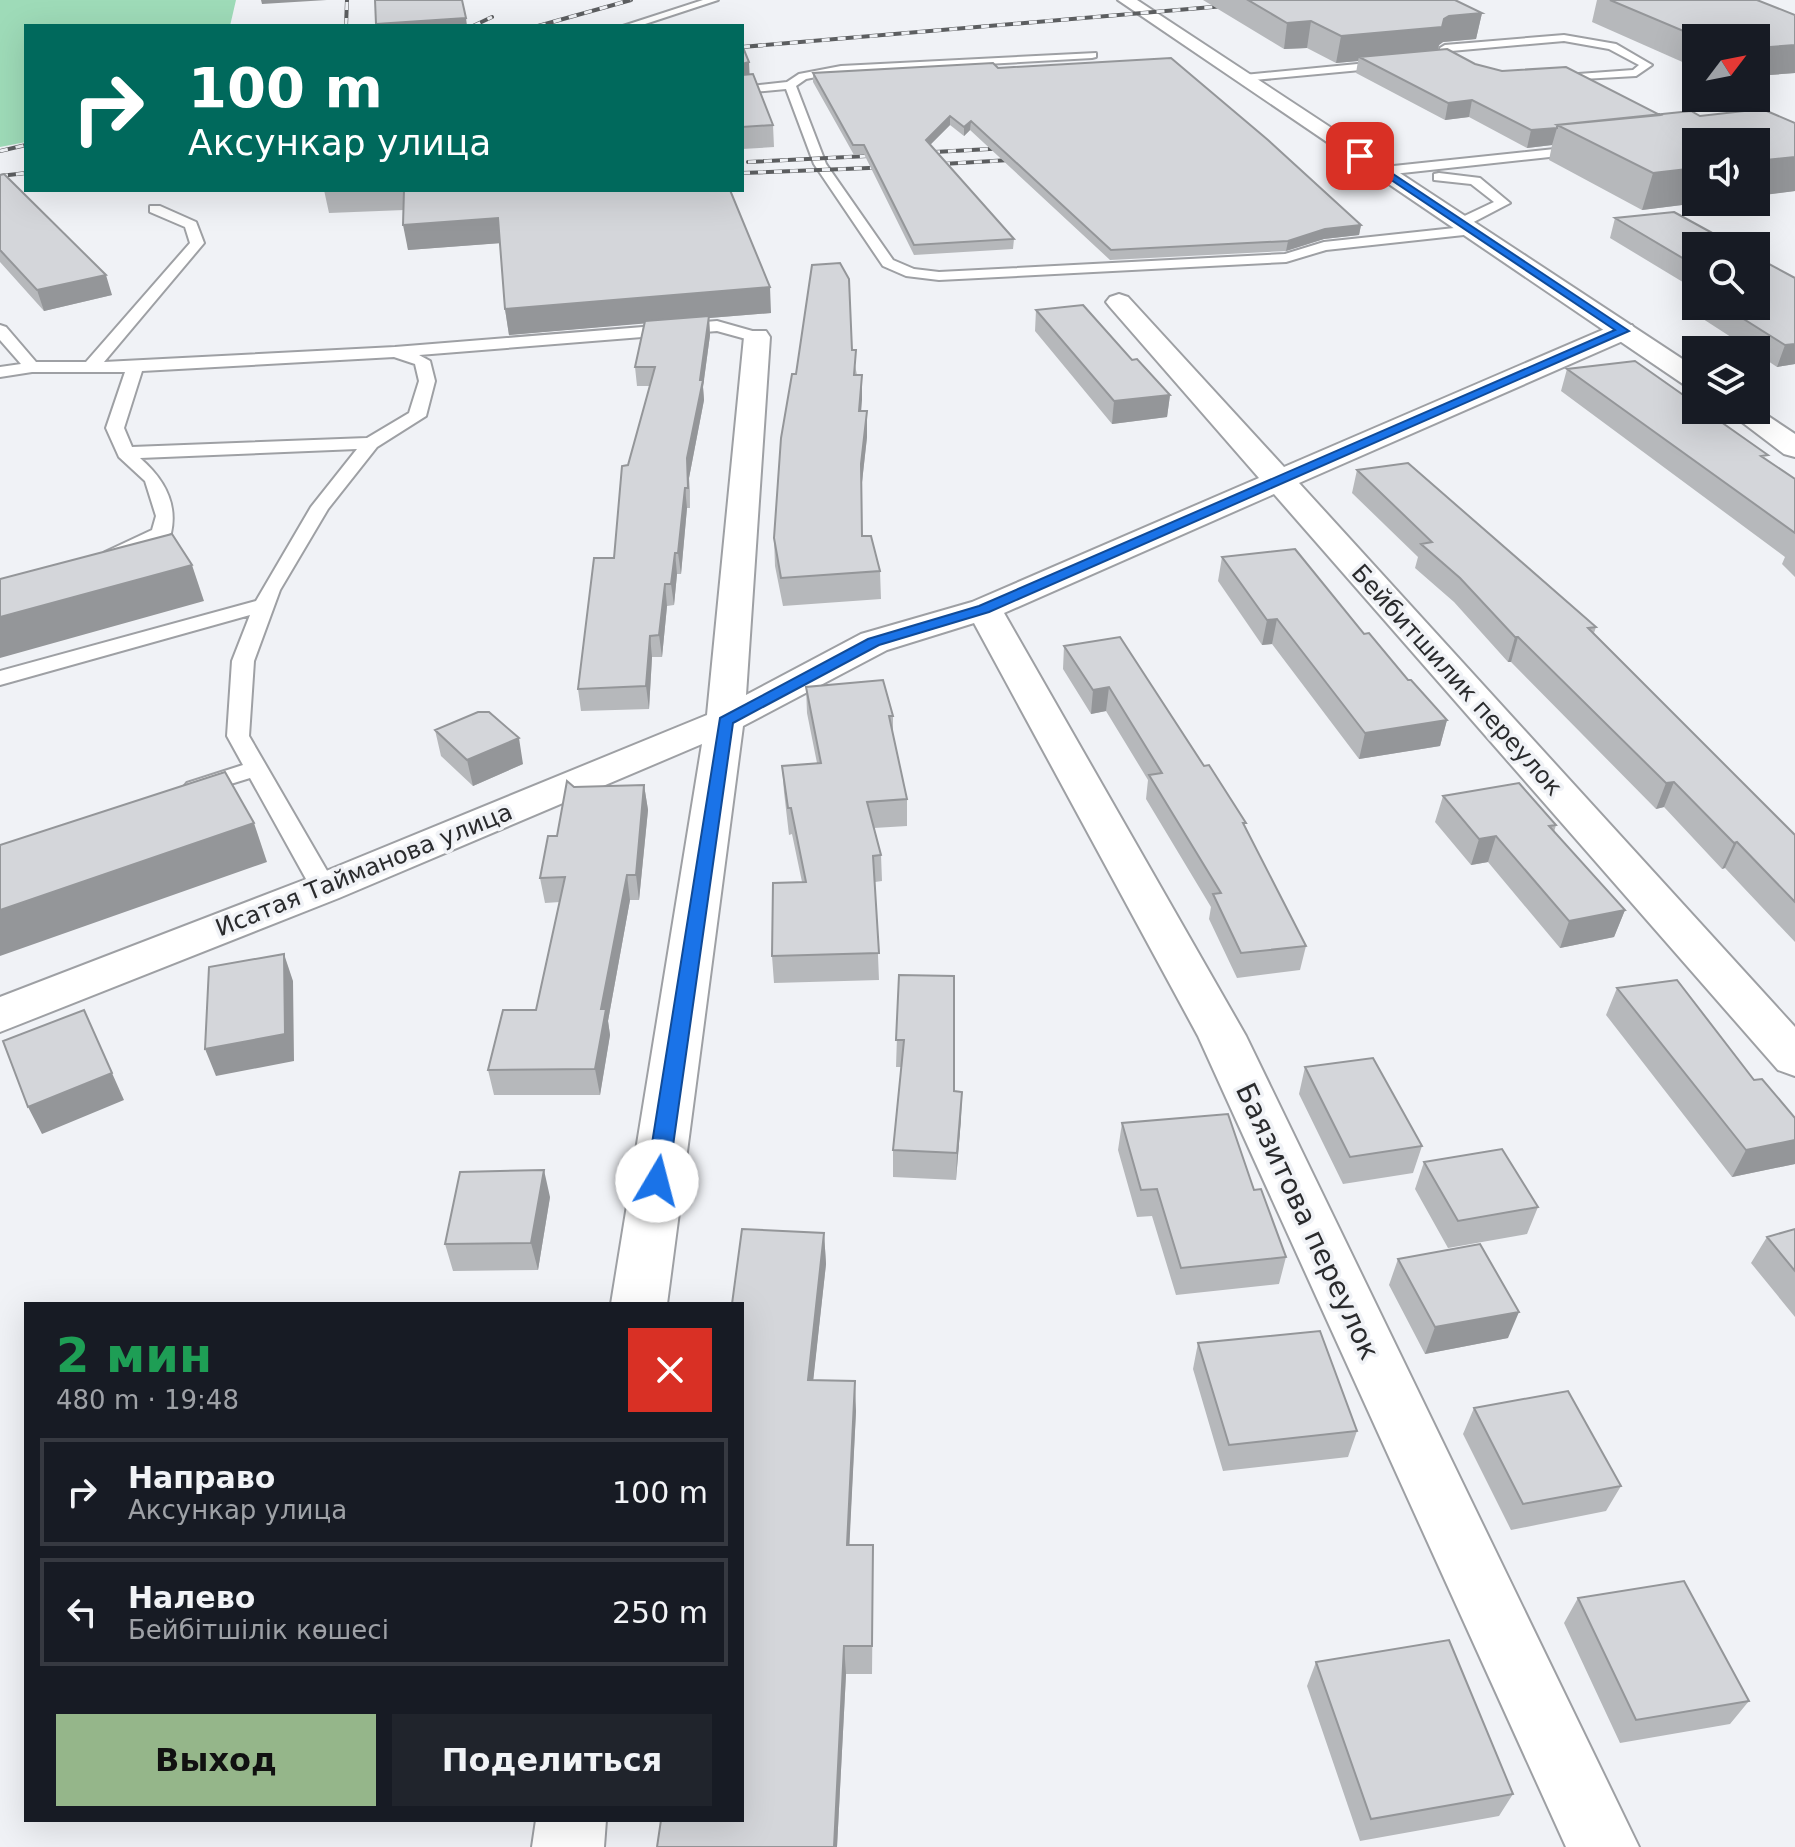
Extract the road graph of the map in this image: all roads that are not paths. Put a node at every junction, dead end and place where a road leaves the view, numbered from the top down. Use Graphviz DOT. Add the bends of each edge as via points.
graph roads {
  1 [pos="713,0"];
  2 [pos="1126,0"];
  3 [pos="635,24"];
  4 [pos="1092,55"];
  5 [pos="1244,78"];
  6 [pos="1543,79"];
  7 [pos="790,85"];
  8 [pos="744,90"];
  9 [pos="1597,148"];
  10 [pos="1384,171"];
  11 [pos="155,209"];
  12 [pos="1467,227"];
  13 [pos="1119,302"];
  14 [pos="0,330"];
  15 [pos="1623,331"];
  16 [pos="757,337"];
  17 [pos="395,352"];
  18 [pos="32,367"];
  19 [pos="91,367"];
  20 [pos="135,367"];
  21 [pos="1682,371"];
  22 [pos="0,372"];
  23 [pos="1760,424"];
  24 [pos="371,443"];
  25 [pos="1795,448"];
  26 [pos="125,453"];
  27 [pos="1281,482"];
  28 [pos="88,564"];
  29 [pos="264,605"];
  30 [pos="984,609"];
  31 [pos="0,678"];
  32 [pos="725,721"];
  33 [pos="256,768"];
  34 [pos="177,794"];
  35 [pos="324,888"];
  36 [pos="0,1015"];
  37 [pos="1795,1058"];
  38 [pos="639,1302"];
  39 [pos="571,1822"];
  40 [pos="568,1847"];
  41 [pos="1603,1847"];
  1 -- 3 [label="lane"];
  2 -- 5 [label="street"];
  4 -- 7 [label="lane" via="841,69 803,76"];
  5 -- 6 [label="lane" via="1451,62 1445,48 1564,38 1612,46 1647,65 1636,73"];
  5 -- 10 [label="street"];
  7 -- 8 [label="lane"];
  7 -- 12 [label="lane" via="820,164 888,263 911,273 939,276 1286,258 1324,246"];
  9 -- 10 [label="lane"];
  10 -- 12 [label="street"];
  10 -- 12 [label="lane" via="1475,181 1503,203"];
  11 -- 19 [label="lane" via="191,225 197,243"];
  12 -- 15 [label="street"];
  13 -- 27 [label="street, Бейбитшилик переулок"];
  14 -- 18 [label="lane"];
  15 -- 21 [label="street"];
  15 -- 27 [label="street, Исатая Тайманова улица"];
  16 -- 17 [label="lane" via="717,326"];
  16 -- 32 [label="street"];
  17 -- 20 [label="lane"];
  17 -- 24 [label="lane" via="422,361 427,381 417,416"];
  18 -- 19 [label="lane"];
  18 -- 22 [label="lane"];
  19 -- 20 [label="lane"];
  20 -- 26 [label="lane" via="115,428"];
  23 -- 25 [label="street"];
  24 -- 26 [label="lane"];
  24 -- 29 [label="lane" via="320,507"];
  26 -- 28 [label="lane" via="153,479 165,516 161,533"];
  27 -- 30 [label="street, Исатая Тайманова улица"];
  27 -- 37 [label="street, Бейбитшилик переулок"];
  29 -- 31 [label="lane"];
  29 -- 33 [label="lane" via="243,661 238,736"];
  30 -- 32 [label="street, Исатая Тайманова улица" via="874,642"];
  30 -- 41 [label="street, Баязитова переулок" via="1222,1036"];
  32 -- 35 [label="street, Исатая Тайманова улица"];
  32 -- 38 [label="street"];
  33 -- 34 [label="lane"];
  33 -- 35 [label="lane"];
  35 -- 36 [label="street, Исатая Тайманова улица"];
  39 -- 40 [label="street"];
}
